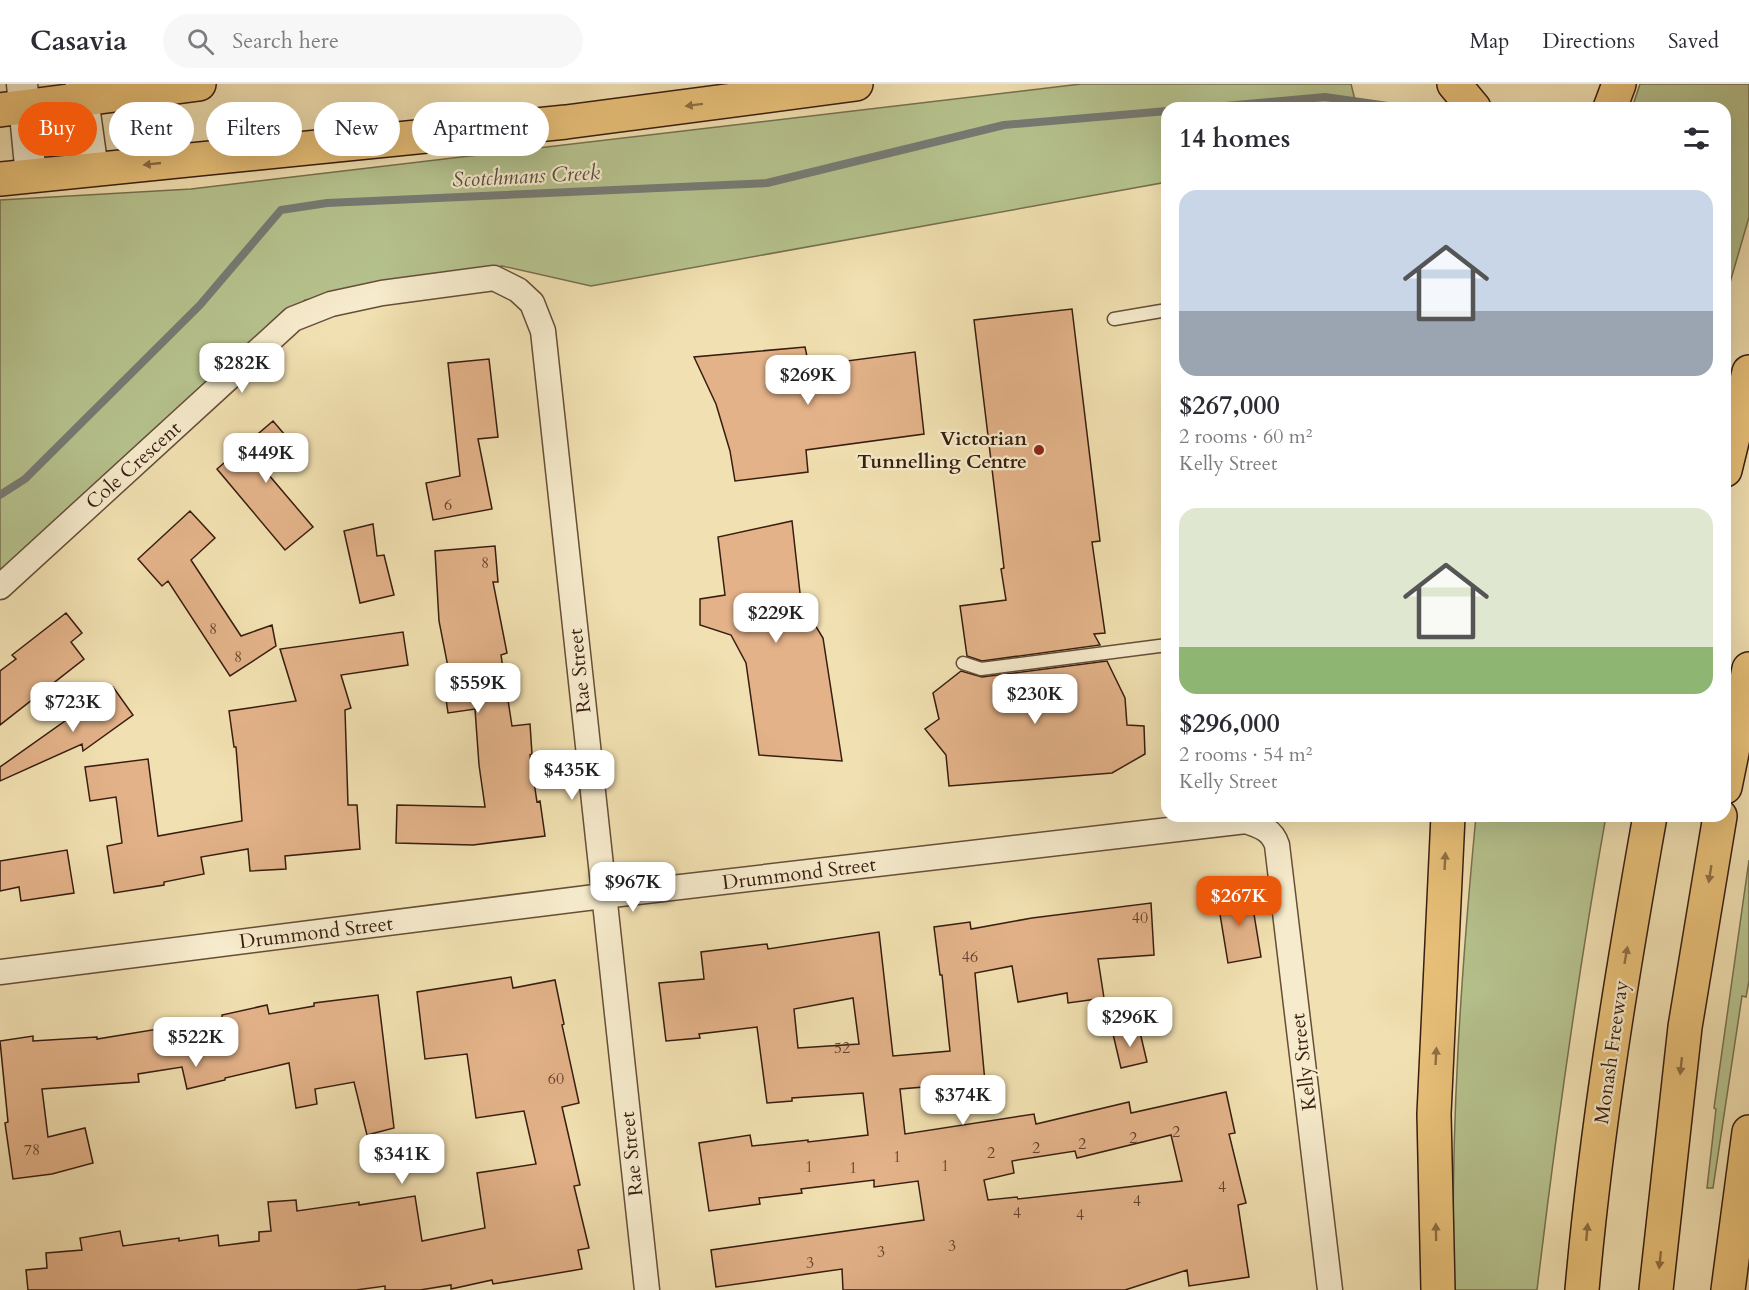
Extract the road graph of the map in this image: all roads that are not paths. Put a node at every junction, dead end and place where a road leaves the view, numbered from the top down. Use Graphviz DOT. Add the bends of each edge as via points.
graph roads {
  1 [pos="200,84"];
  2 [pos="856,84"];
  3 [pos="1454,84"];
  4 [pos="1619,84"];
  5 [pos="82,92"];
  6 [pos="16,100"];
  7 [pos="1469,102"];
  8 [pos="1612,102"];
  9 [pos="93,170"];
  10 [pos="16,178"];
  11 [pos="532,303"];
  12 [pos="1161,311"];
  13 [pos="1114,319"];
  14 [pos="1749,372"];
  15 [pos="1731,446"];
  16 [pos="0,587"];
  17 [pos="1161,646"];
  18 [pos="963,663"];
  19 [pos="1749,669"];
  20 [pos="1731,758"];
  21 [pos="1203,822"];
  22 [pos="1249,822"];
  23 [pos="1448,822"];
  24 [pos="1649,822"];
  25 [pos="1719,822"];
  26 [pos="1273,834"];
  27 [pos="603,896"];
  28 [pos="0,972"];
  29 [pos="1749,1132"];
  30 [pos="646,1290"];
  31 [pos="1330,1290"];
  32 [pos="1438,1290"];
  33 [pos="1582,1290"];
  34 [pos="1656,1290"];
  35 [pos="1728,1290"];
  1 -- 5 [label="highway"];
  2 -- 9 [label="highway, one-way" via="566,123"];
  3 -- 7 [label="highway"];
  4 -- 8 [label="highway"];
  5 -- 6 [label="highway"];
  5 -- 9 [label="street"];
  6 -- 10 [label="street"];
  9 -- 10 [label="highway"];
  11 -- 16 [label="street, Cole Crescent" via="518,290 494,278 382,293 331,304 293,319"];
  11 -- 27 [label="street, Rae Street" via="543,331"];
  12 -- 13 [label="lane"];
  14 -- 15 [label="highway"];
  17 -- 18 [label="lane" via="981,669"];
  19 -- 20 [label="highway"];
  21 -- 27 [label="street, Drummond Street"];
  22 -- 26 [label="street, Drummond Street"];
  32 -- 23 [label="highway, one-way" via="1434,1114"];
  33 -- 24 [label="highway, Monash Freeway, one-way" via="1597,1149"];
  25 -- 34 [label="highway, one-way" via="1685,1027"];
  26 -- 31 [label="street, Kelly Street"];
  27 -- 28 [label="street, Drummond Street"];
  27 -- 30 [label="street, Rae Street"];
  29 -- 35 [label="highway"];
}
